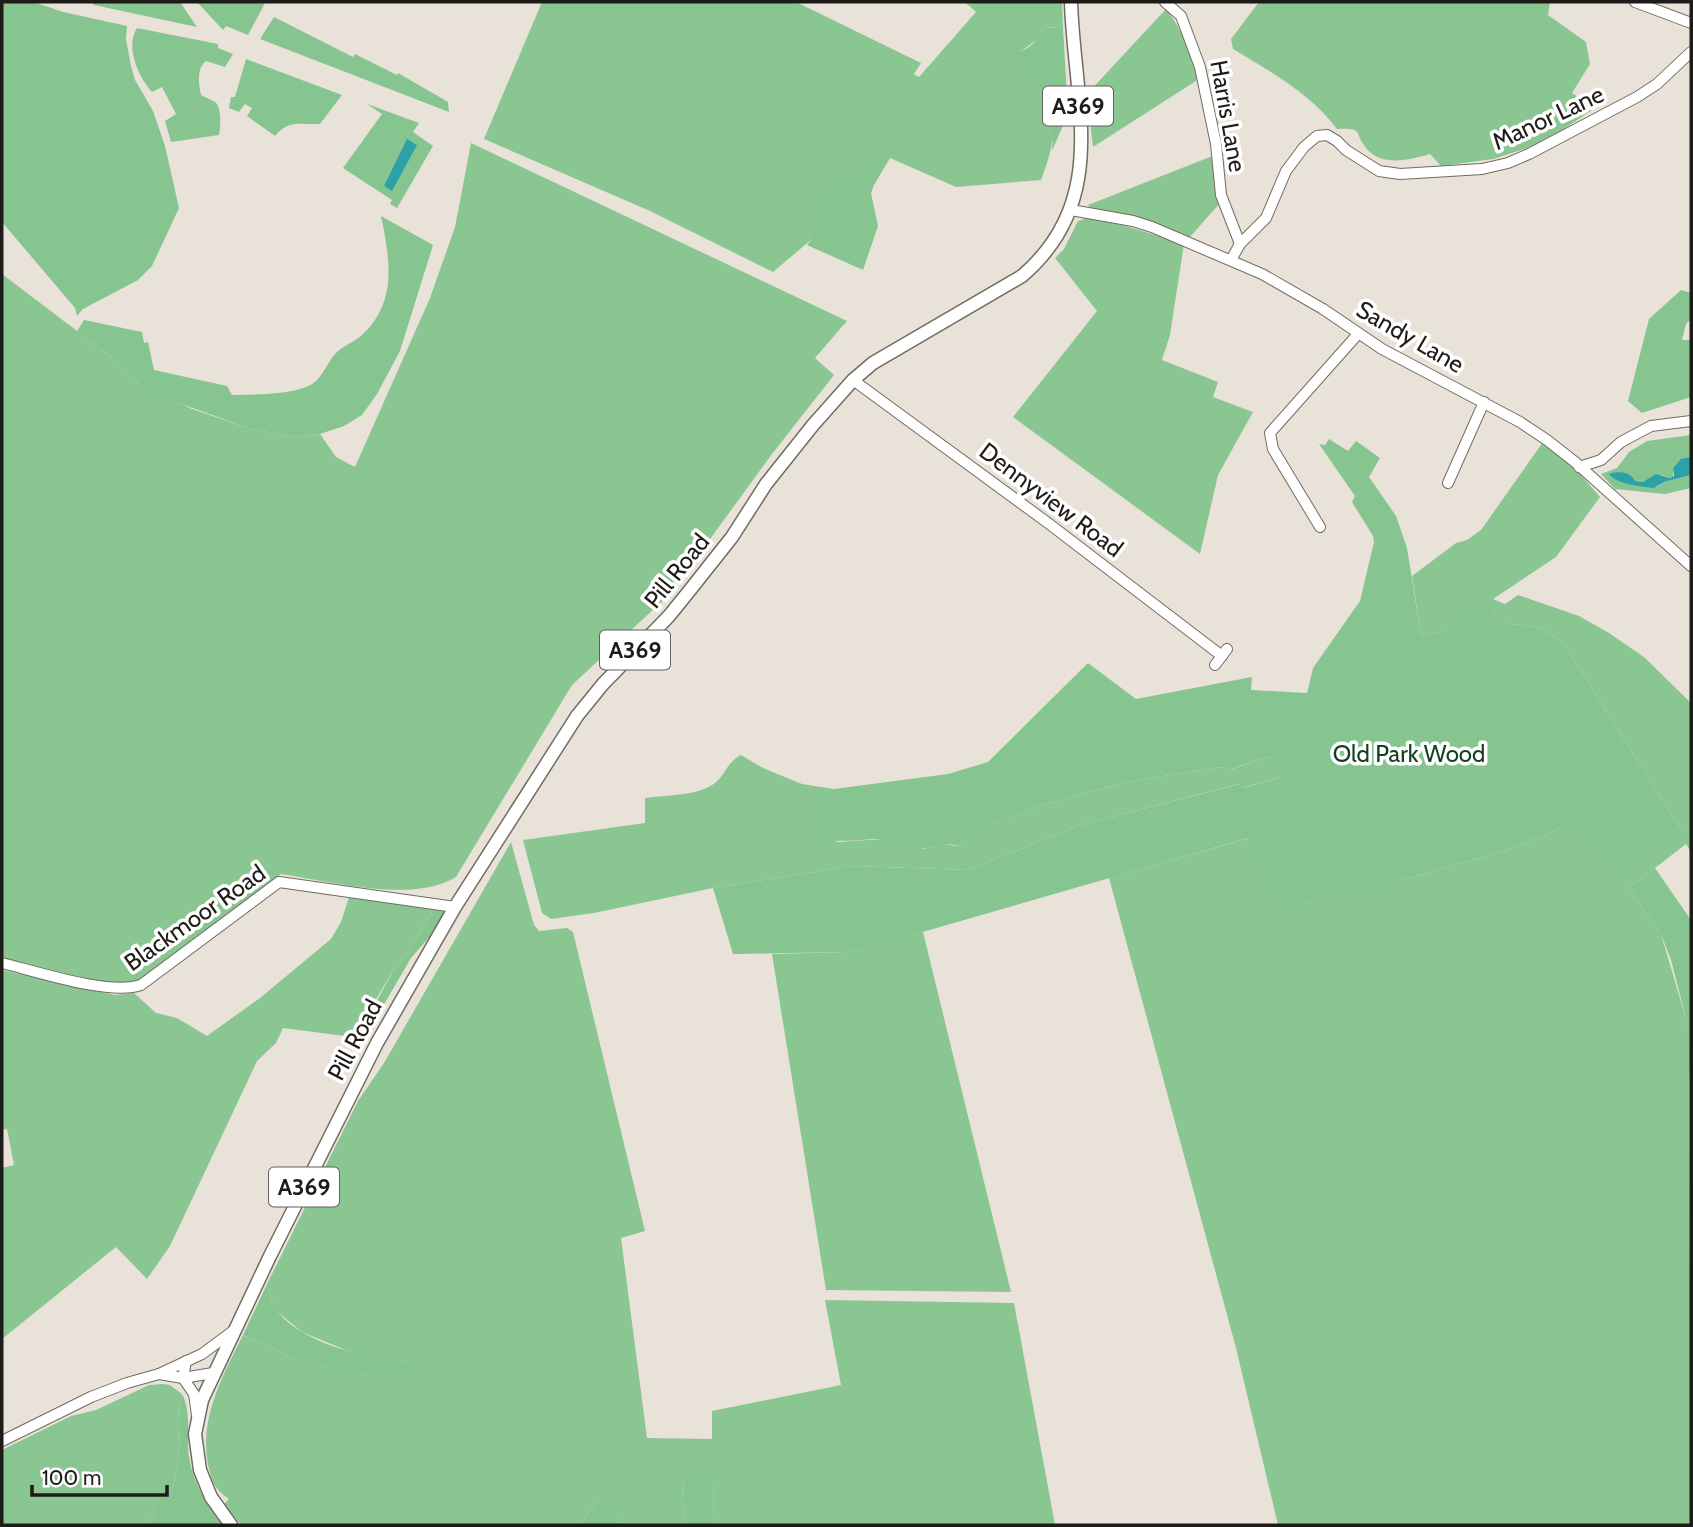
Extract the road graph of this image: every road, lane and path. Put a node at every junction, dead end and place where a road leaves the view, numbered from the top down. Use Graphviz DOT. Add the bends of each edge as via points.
graph roads {
  1 [pos="1071,2"];
  2 [pos="1165,2"];
  3 [pos="1635,2"];
  4 [pos="1691,23"];
  5 [pos="1691,52"];
  6 [pos="1071,210"];
  7 [pos="1240,244"];
  8 [pos="1231,260"];
  9 [pos="1358,334"];
  10 [pos="853,380"];
  11 [pos="1484,401"];
  12 [pos="1691,421"];
  13 [pos="1579,467"];
  14 [pos="1448,483"];
  15 [pos="1320,527"];
  16 [pos="1691,566"];
  17 [pos="1221,656"];
  18 [pos="456,907"];
  19 [pos="2,963"];
  20 [pos="233,1331"];
  21 [pos="202,1354"];
  22 [pos="187,1362"];
  23 [pos="215,1368"];
  24 [pos="159,1374"];
  25 [pos="183,1378"];
  26 [pos="198,1415"];
  27 [pos="2,1441"];
  28 [pos="231,1525"];
  1 -- 6 [label="main road, Pill Road / A369" via="1082,165"];
  2 -- 7 [label="street, Harris Lane" via="1181,16 1200,67 1221,195"];
  3 -- 4 [label="street"];
  5 -- 7 [label="street, Manor Lane" via="1657,84 1616,109 1530,154 1482,170 1379,171 1327,135 1317,136 1286,170 1266,218"];
  6 -- 8 [label="street, Sandy Lane" via="1133,221"];
  6 -- 10 [label="main road, Pill Road / A369" via="1048,249 1022,276 873,363"];
  7 -- 8 [label="street, Manor Lane"];
  8 -- 9 [label="street, Sandy Lane" via="1323,309"];
  9 -- 11 [label="street, Sandy Lane"];
  9 -- 15 [label="street" via="1270,433 1273,449"];
  10 -- 17 [label="street, Dennyview Road"];
  10 -- 18 [label="main road, Pill Road / A369" via="766,484 732,537 669,616 578,716"];
  11 -- 13 [label="street, Sandy Lane" via="1547,440"];
  11 -- 14 [label="street"];
  12 -- 13 [label="street" via="1651,426 1621,442 1601,460"];
  13 -- 16 [label="street, Sandy Lane"];
  18 -- 19 [label="street, Blackmoor Road" via="279,881 131,989"];
  18 -- 20 [label="main road, Pill Road / A369" via="353,1087"];
  20 -- 21 [label="street, Pill Road"];
  20 -- 23 [label="main road, A369"];
  21 -- 22 [label="street, Pill Road"];
  21 -- 23 [label="street"];
  22 -- 24 [label="street, Pill Road"];
  22 -- 25 [label="street"];
  23 -- 25 [label="street, Pill Road"];
  23 -- 26 [label="main road, A369"];
  24 -- 25 [label="street, Pill Road"];
  24 -- 27 [label="street, Pill Road" via="91,1397"];
  25 -- 26 [label="street" via="194,1394"];
  26 -- 28 [label="main road, A369" via="198,1461 208,1491"];
}
